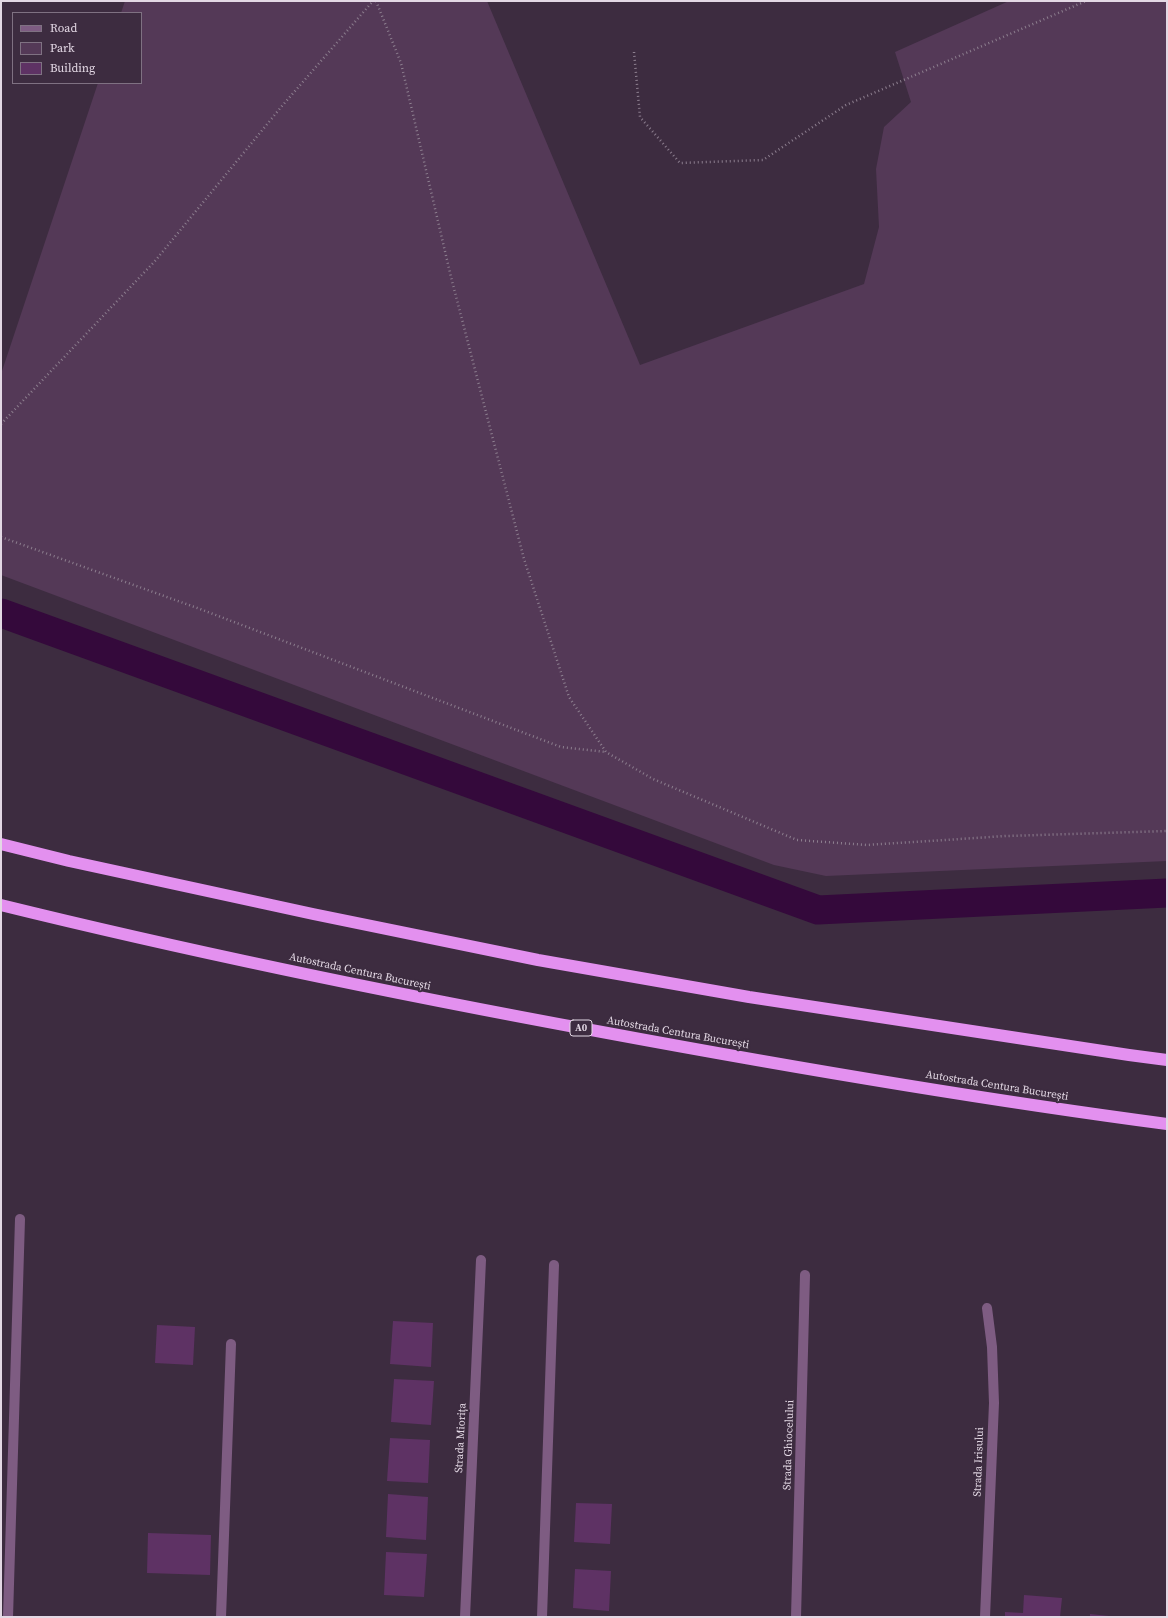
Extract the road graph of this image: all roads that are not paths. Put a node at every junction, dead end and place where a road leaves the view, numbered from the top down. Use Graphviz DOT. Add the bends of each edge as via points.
graph roads {
  1 [pos="1,844"];
  2 [pos="1,905"];
  3 [pos="1167,1060"];
  4 [pos="1167,1124"];
  5 [pos="20,1219"];
  6 [pos="481,1260"];
  7 [pos="554,1265"];
  8 [pos="805,1275"];
  9 [pos="987,1308"];
  10 [pos="231,1344"];
  11 [pos="8,1617"];
  12 [pos="221,1617"];
  13 [pos="465,1617"];
  14 [pos="542,1617"];
  15 [pos="796,1617"];
  16 [pos="985,1617"];
  1 -- 3 [label="highway" via="305,912 538,960 749,997"];
  2 -- 4 [label="highway, Autostrada Centura București / A0" via="256,964 544,1022 928,1089"];
  5 -- 11 [label="street"];
  6 -- 13 [label="street, Strada Miorița"];
  7 -- 14 [label="street"];
  8 -- 15 [label="street, Strada Ghiocelului"];
  9 -- 16 [label="street, Strada Irisului" via="992,1347 994,1403"];
  10 -- 12 [label="street"];
}
